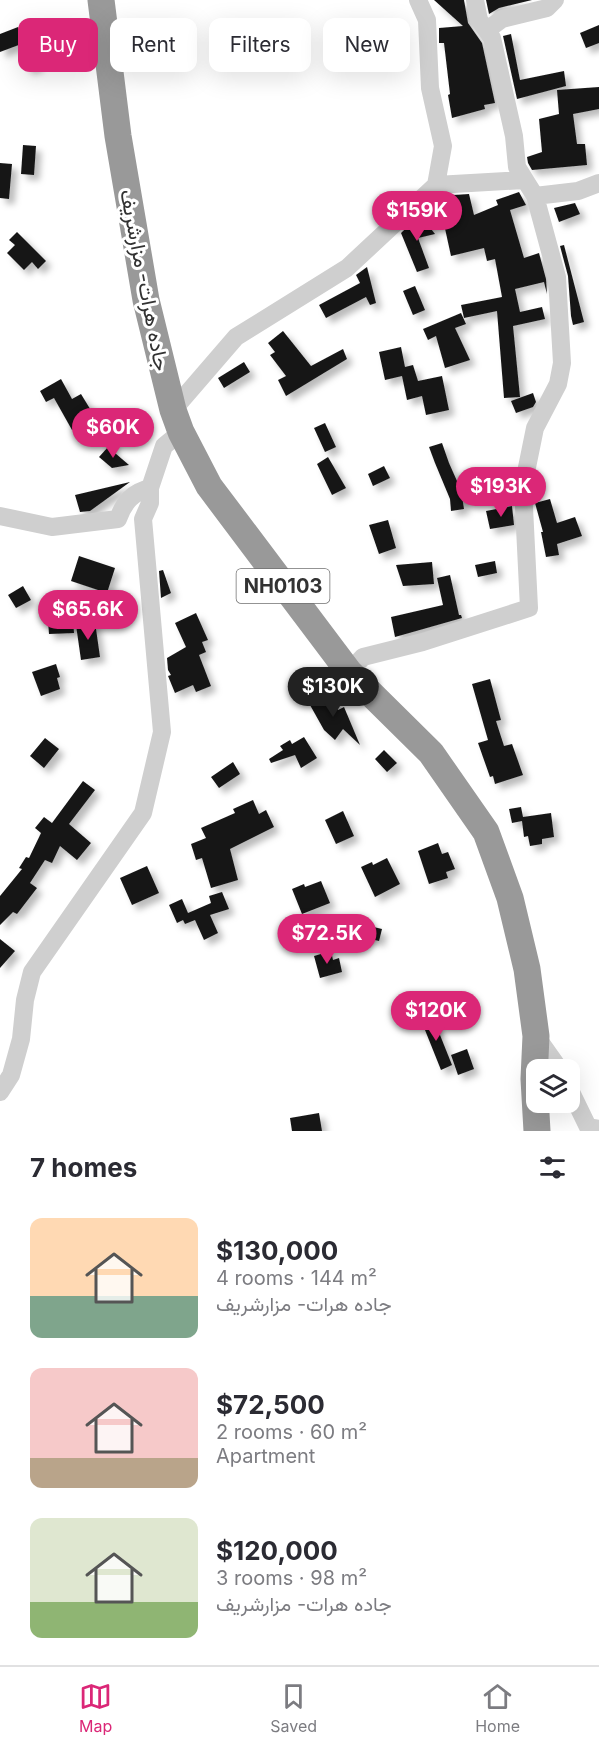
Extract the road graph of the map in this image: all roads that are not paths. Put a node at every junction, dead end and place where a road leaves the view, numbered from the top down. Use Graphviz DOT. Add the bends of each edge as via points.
graph roads {
  1 [pos="100,0"];
  2 [pos="417,0"];
  3 [pos="475,0"];
  4 [pos="555,0"];
  5 [pos="487,30"];
  6 [pos="599,183"];
  7 [pos="436,185"];
  8 [pos="530,188"];
  9 [pos="177,421"];
  10 [pos="150,488"];
  11 [pos="0,516"];
  12 [pos="349,672"];
  13 [pos="536,1036"];
  14 [pos="552,1059"];
  15 [pos="0,1092"];
  16 [pos="580,1108"];
  17 [pos="592,1129"];
  18 [pos="537,1131"];
  1 -- 9 [label="highway, جاده هرات- مزارشریف / NH0103" via="146,300"];
  2 -- 7 [label="street" via="427,20 430,88 443,146"];
  3 -- 5 [label="street" via="479,20"];
  4 -- 5 [label="street" via="547,8 502,19"];
  5 -- 8 [label="street" via="496,50 517,167"];
  6 -- 8 [label="street" via="578,191"];
  7 -- 8 [label="street"];
  7 -- 9 [label="street" via="347,268 236,336"];
  8 -- 12 [label="street" via="557,277 562,363 558,384 535,428 523,486 529,608 363,657"];
  9 -- 10 [label="street"];
  9 -- 12 [label="highway, جاده هرات- مزارشریف / NH0103" via="209,486"];
  10 -- 11 [label="street" via="137,491 118,519 52,527"];
  10 -- 15 [label="street" via="150,503 143,519 162,732 142,813 32,972 21,1039 11,1075"];
  12 -- 13 [label="highway, جاده هرات- مزارشریف / NH0103" via="431,753 486,832 510,898 527,969"];
  13 -- 14 [label="street"];
  13 -- 18 [label="highway, جاده هرات- مزارشریف / NH0103"];
  16 -- 17 [label="street"];
}
